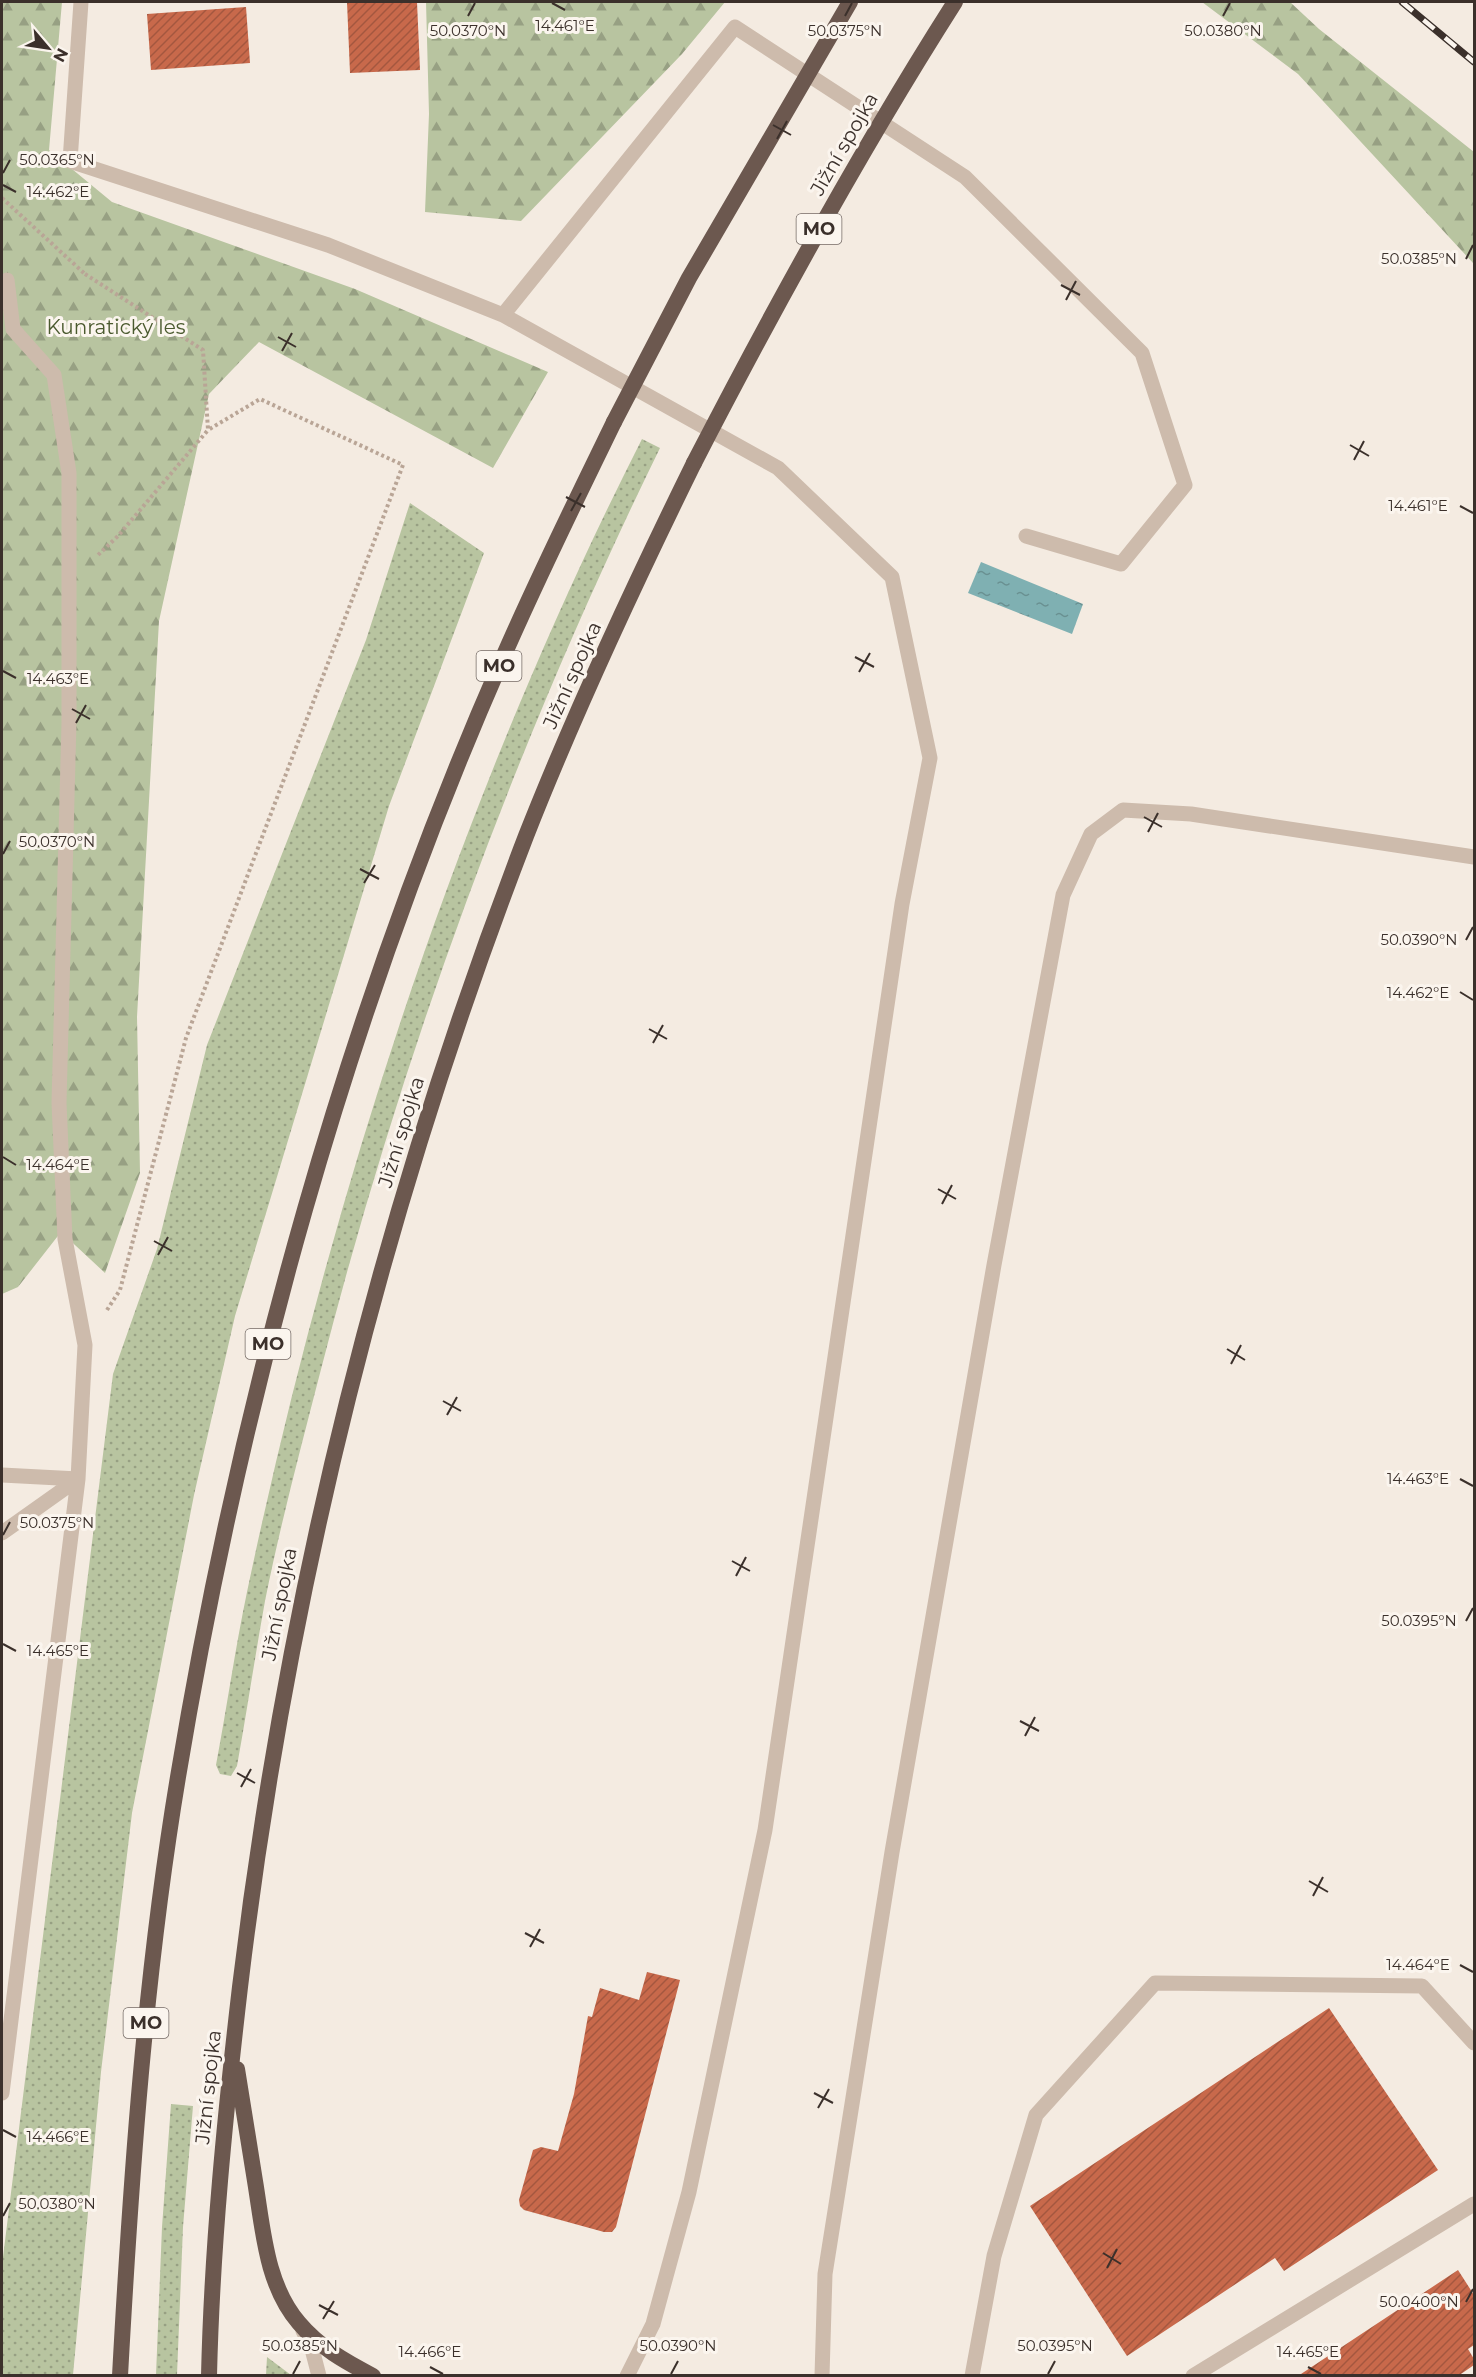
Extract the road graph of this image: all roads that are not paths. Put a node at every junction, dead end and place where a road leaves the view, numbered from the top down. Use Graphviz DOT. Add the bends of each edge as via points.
graph roads {
  1 [pos="81,2"];
  2 [pos="850,2"];
  3 [pos="955,2"];
  4 [pos="8,280"];
  5 [pos="503,315"];
  6 [pos="1026,536"];
  7 [pos="1474,858"];
  8 [pos="2,1475"];
  9 [pos="78,1479"];
  10 [pos="2,1533"];
  11 [pos="1474,2043"];
  12 [pos="233,2045"];
  13 [pos="2,2092"];
  14 [pos="1474,2204"];
  15 [pos="298,2323"];
  16 [pos="120,2376"];
  17 [pos="209,2376"];
  18 [pos="319,2376"];
  19 [pos="373,2376"];
  20 [pos="627,2376"];
  21 [pos="822,2376"];
  22 [pos="972,2376"];
  23 [pos="1193,2376"];
  1 -- 5 [label="lane" via="70,161 328,245"];
  2 -- 16 [label="highway, MO, bridge" via="695,268 614,422 513,635 448,791 358,1041 318,1166 275,1317 238,1470 177,1781 146,2026"];
  3 -- 12 [label="highway, Jižní spojka / MO, bridge" via="842,188 694,463 607,645 528,832 449,1048 362,1342 309,1564 267,1792"];
  4 -- 9 [label="lane" via="13,330 54,375 69,473 69,722 59,1103 65,1239 85,1345"];
  5 -- 6 [label="lane" via="735,27 965,177 1142,353 1185,484 1121,564"];
  5 -- 20 [label="lane" via="777,468 892,577 930,758 902,904 765,1830 689,2192 653,2324"];
  7 -- 21 [label="lane" via="1191,814 1123,810 1091,834 1063,895 892,1852 825,2274"];
  8 -- 9 [label="lane"];
  9 -- 10 [label="lane"];
  9 -- 13 [label="lane"];
  11 -- 22 [label="lane" via="1422,1986 1155,1983 1036,2115 994,2256"];
  12 -- 15 [label="highway" via="268,2257 285,2302"];
  12 -- 17 [label="highway, Jižní spojka / MO" via="218,2201"];
  14 -- 23 [label="lane"];
  15 -- 18 [label="lane" via="312,2349"];
  15 -- 19 [label="highway" via="330,2351"];
}
